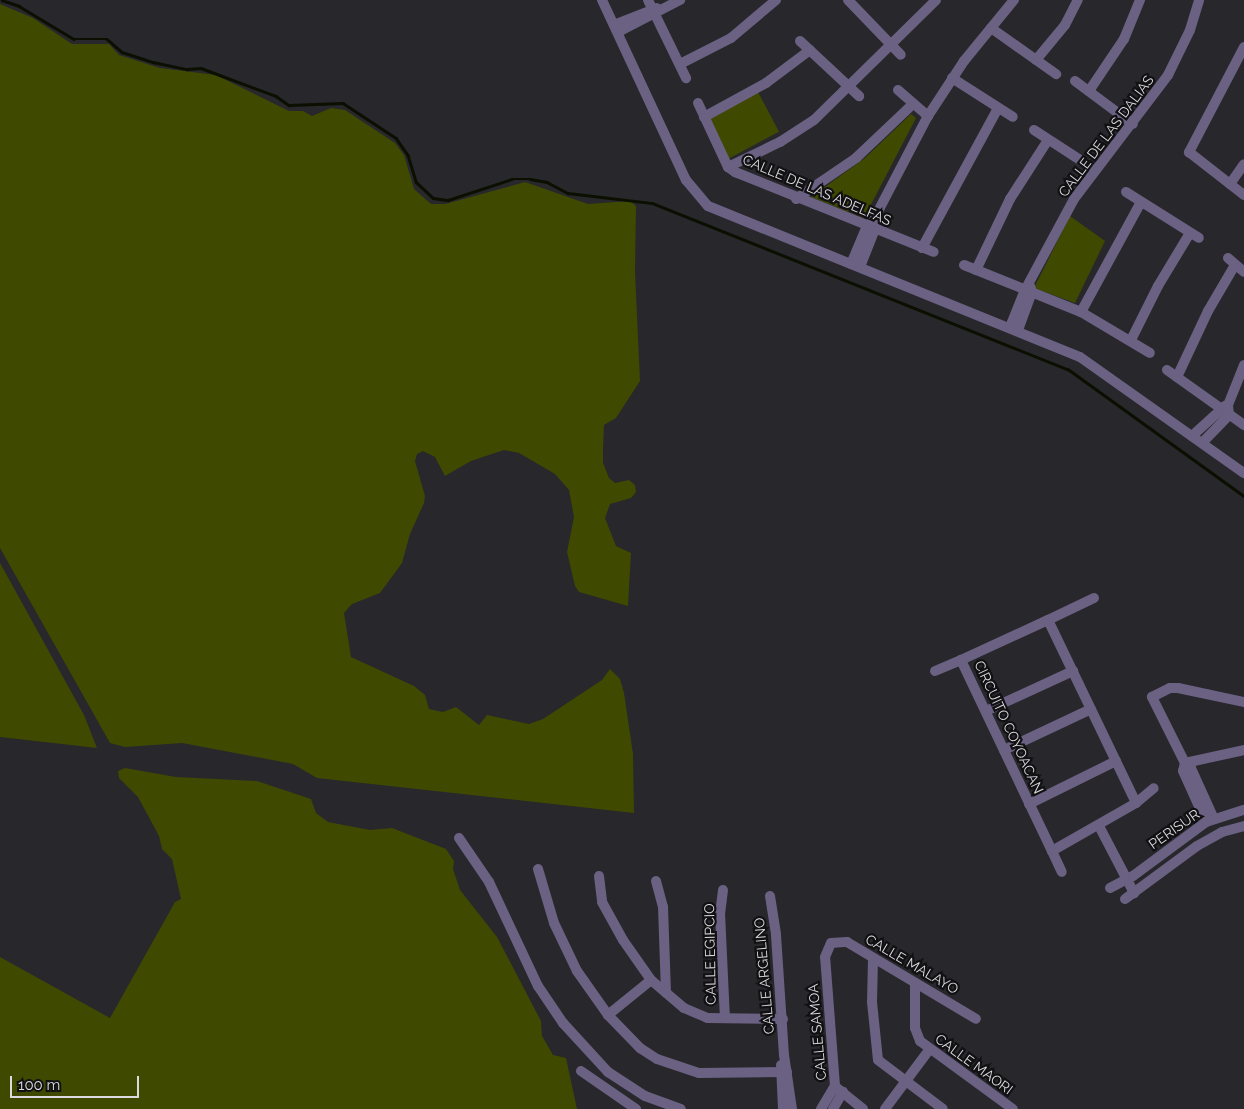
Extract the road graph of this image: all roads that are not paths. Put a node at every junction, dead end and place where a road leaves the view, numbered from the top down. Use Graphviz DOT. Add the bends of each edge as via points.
graph roads {
  1 [pos="602,0"];
  2 [pos="680,0"];
  3 [pos="776,0"];
  4 [pos="936,0"];
  5 [pos="1014,0"];
  6 [pos="1078,0"];
  7 [pos="1140,0"];
  8 [pos="1199,0"];
  9 [pos="853,2"];
  10 [pos="654,8"];
  11 [pos="991,28"];
  12 [pos="616,29"];
  13 [pos="800,41"];
  14 [pos="891,45"];
  15 [pos="1244,47"];
  16 [pos="810,50"];
  17 [pos="901,55"];
  18 [pos="1036,60"];
  19 [pos="680,64"];
  20 [pos="1056,74"];
  21 [pos="686,78"];
  22 [pos="952,78"];
  23 [pos="1075,81"];
  24 [pos="850,88"];
  25 [pos="898,90"];
  26 [pos="1089,91"];
  27 [pos="859,96"];
  28 [pos="698,103"];
  29 [pos="913,104"];
  30 [pos="998,108"];
  31 [pos="928,116"];
  32 [pos="704,117"];
  33 [pos="1013,117"];
  34 [pos="1133,124"];
  35 [pos="1034,130"];
  36 [pos="1048,140"];
  37 [pos="1244,164"];
  38 [pos="728,167"];
  39 [pos="1094,169"];
  40 [pos="1230,184"];
  41 [pos="1126,192"];
  42 [pos="1244,194"];
  43 [pos="796,199"];
  44 [pos="1142,202"];
  45 [pos="872,226"];
  46 [pos="922,248"];
  47 [pos="934,252"];
  48 [pos="964,265"];
  49 [pos="856,266"];
  50 [pos="976,270"];
  51 [pos="1244,272"];
  52 [pos="1029,289"];
  53 [pos="1081,312"];
  54 [pos="1014,328"];
  55 [pos="1131,340"];
  56 [pos="1150,354"];
  57 [pos="1244,365"];
  58 [pos="1167,370"];
  59 [pos="1177,377"];
  60 [pos="1226,409"];
  61 [pos="1244,425"];
  62 [pos="1192,436"];
  63 [pos="1202,443"];
  64 [pos="1244,473"];
  65 [pos="1094,598"];
  66 [pos="1048,620"];
  67 [pos="961,660"];
  68 [pos="935,671"];
  69 [pos="1073,671"];
  70 [pos="1244,702"];
  71 [pos="1091,709"];
  72 [pos="986,711"];
  73 [pos="1004,750"];
  74 [pos="1244,750"];
  75 [pos="1116,761"];
  76 [pos="1184,763"];
  77 [pos="1154,788"];
  78 [pos="1136,803"];
  79 [pos="1030,804"];
  80 [pos="1244,810"];
  81 [pos="1210,820"];
  82 [pos="1099,826"];
  83 [pos="1244,826"];
  84 [pos="459,838"];
  85 [pos="1052,851"];
  86 [pos="538,869"];
  87 [pos="1062,872"];
  88 [pos="599,876"];
  89 [pos="1126,880"];
  90 [pos="656,881"];
  91 [pos="1110,888"];
  92 [pos="723,890"];
  93 [pos="1134,893"];
  94 [pos="770,896"];
  95 [pos="1125,899"];
  96 [pos="831,943"];
  97 [pos="873,959"];
  98 [pos="651,980"];
  99 [pos="915,983"];
  100 [pos="666,993"];
  101 [pos="608,1015"];
  102 [pos="725,1018"];
  103 [pos="783,1019"];
  104 [pos="976,1019"];
  105 [pos="929,1050"];
  106 [pos="581,1072"];
  107 [pos="784,1072"];
  108 [pos="905,1082"];
  109 [pos="839,1089"];
  110 [pos="636,1109"];
  111 [pos="680,1109"];
  112 [pos="783,1109"];
  113 [pos="792,1109"];
  114 [pos="821,1109"];
  115 [pos="833,1109"];
  116 [pos="863,1109"];
  117 [pos="886,1109"];
  118 [pos="943,1109"];
  119 [pos="1013,1109"];
  1 -- 12 [label="street"];
  2 -- 10 [label="street"];
  3 -- 19 [label="street" via="730,38"];
  4 -- 14 [label="street"];
  5 -- 11 [label="street"];
  6 -- 18 [label="street" via="1065,24"];
  7 -- 26 [label="street" via="1124,40"];
  8 -- 34 [label="street, CALLE DE LAS DALIAS" via="1190,30 1168,75"];
  9 -- 14 [label="street"];
  10 -- 12 [label="street"];
  10 -- 19 [label="street"];
  11 -- 18 [label="street"];
  11 -- 22 [label="street"];
  12 -- 49 [label="street" via="686,180 708,206"];
  13 -- 16 [label="street"];
  14 -- 17 [label="street"];
  14 -- 24 [label="street"];
  15 -- 40 [label="street" via="1189,148 1192,157"];
  16 -- 24 [label="street"];
  16 -- 32 [label="street" via="766,83"];
  18 -- 20 [label="street"];
  19 -- 21 [label="street"];
  22 -- 30 [label="street"];
  22 -- 31 [label="street"];
  23 -- 26 [label="street"];
  24 -- 27 [label="street"];
  24 -- 38 [label="street" via="799,130"];
  25 -- 29 [label="street"];
  26 -- 34 [label="street"];
  28 -- 32 [label="street, CALLE DE LAS ADELFAS"];
  29 -- 31 [label="street"];
  29 -- 43 [label="street" via="856,158"];
  30 -- 33 [label="street"];
  30 -- 46 [label="street"];
  31 -- 45 [label="street"];
  32 -- 38 [label="street, CALLE DE LAS ADELFAS"];
  34 -- 39 [label="street, CALLE DE LAS DALIAS"];
  35 -- 36 [label="street"];
  36 -- 39 [label="street"];
  36 -- 50 [label="street" via="1010,200"];
  37 -- 40 [label="street"];
  38 -- 43 [label="street, CALLE DE LAS ADELFAS"];
  39 -- 52 [label="street, CALLE DE LAS DALIAS" via="1052,237"];
  40 -- 42 [label="street"];
  41 -- 44 [label="street"];
  43 -- 45 [label="street, CALLE DE LAS ADELFAS"];
  44 -- 53 [label="street"];
  44 -- 55 [label="street" via="1194,235 1158,286"];
  45 -- 46 [label="street, CALLE DE LAS ADELFAS"];
  45 -- 49 [label="street"];
  46 -- 47 [label="street, CALLE DE LAS ADELFAS"];
  48 -- 50 [label="street"];
  49 -- 54 [label="street"];
  50 -- 52 [label="street"];
  51 -- 59 [label="street" via="1232,262"];
  52 -- 53 [label="street"];
  52 -- 54 [label="street, CALLE DE LAS DALIAS"];
  53 -- 55 [label="street"];
  54 -- 62 [label="street" via="1080,357"];
  55 -- 56 [label="street"];
  57 -- 60 [label="street"];
  58 -- 59 [label="street"];
  59 -- 60 [label="street"];
  60 -- 61 [label="street"];
  60 -- 62 [label="street"];
  60 -- 63 [label="street"];
  62 -- 63 [label="street"];
  63 -- 64 [label="street"];
  65 -- 66 [label="street, CIRCUITO COYOACAN"];
  66 -- 67 [label="street, CIRCUITO COYOACAN"];
  66 -- 69 [label="street"];
  67 -- 68 [label="street"];
  67 -- 72 [label="street, CIRCUITO COYOACAN"];
  69 -- 71 [label="street"];
  69 -- 72 [label="street"];
  70 -- 76 [label="street" via="1178,688 1154,693 1152,697"];
  71 -- 73 [label="street"];
  71 -- 75 [label="street"];
  72 -- 73 [label="street, CIRCUITO COYOACAN"];
  73 -- 79 [label="street, CIRCUITO COYOACAN"];
  74 -- 76 [label="street"];
  75 -- 78 [label="street"];
  75 -- 79 [label="street"];
  76 -- 81 [label="street" via="1191,768"];
  77 -- 78 [label="street"];
  78 -- 82 [label="street"];
  79 -- 85 [label="street, CIRCUITO COYOACAN"];
  80 -- 81 [label="street, PERISUR"];
  81 -- 89 [label="street, PERISUR"];
  82 -- 85 [label="street"];
  82 -- 89 [label="street"];
  83 -- 93 [label="street, PERISUR" via="1222,832 1197,846"];
  84 -- 111 [label="street" via="489,882 538,986 562,1023 608,1072 646,1096"];
  85 -- 87 [label="street, CIRCUITO COYOACAN"];
  86 -- 101 [label="street" via="564,945"];
  88 -- 98 [label="street" via="602,902 612,924"];
  89 -- 91 [label="street, PERISUR"];
  89 -- 93 [label="street"];
  90 -- 100 [label="street" via="663,907"];
  92 -- 102 [label="street, CALLE EGIPCIO" via="720,913"];
  93 -- 95 [label="street, PERISUR"];
  94 -- 103 [label="street, CALLE ARGELINO"];
  96 -- 97 [label="street, CALLE MALAYO" via="848,942"];
  96 -- 109 [label="street, CALLE SAMOA" via="825,957"];
  97 -- 99 [label="street, CALLE MALAYO"];
  97 -- 108 [label="street" via="875,1048 883,1066"];
  98 -- 100 [label="street"];
  98 -- 101 [label="street"];
  99 -- 104 [label="street, CALLE MALAYO"];
  99 -- 105 [label="street, CALLE MAORI" via="915,1028"];
  100 -- 102 [label="street" via="694,1014"];
  101 -- 107 [label="street" via="640,1048 678,1068 725,1075"];
  102 -- 103 [label="street"];
  103 -- 107 [label="street, CALLE ARGELINO"];
  105 -- 108 [label="street"];
  105 -- 119 [label="street, CALLE MAORI"];
  106 -- 110 [label="street"];
  107 -- 112 [label="street, CALLE ARGELINO"];
  107 -- 113 [label="street, CALLE ARGELINO"];
  108 -- 117 [label="street"];
  108 -- 118 [label="street"];
  109 -- 114 [label="street"];
  109 -- 115 [label="street"];
  109 -- 116 [label="street, CALLE SAMOA"];
}
